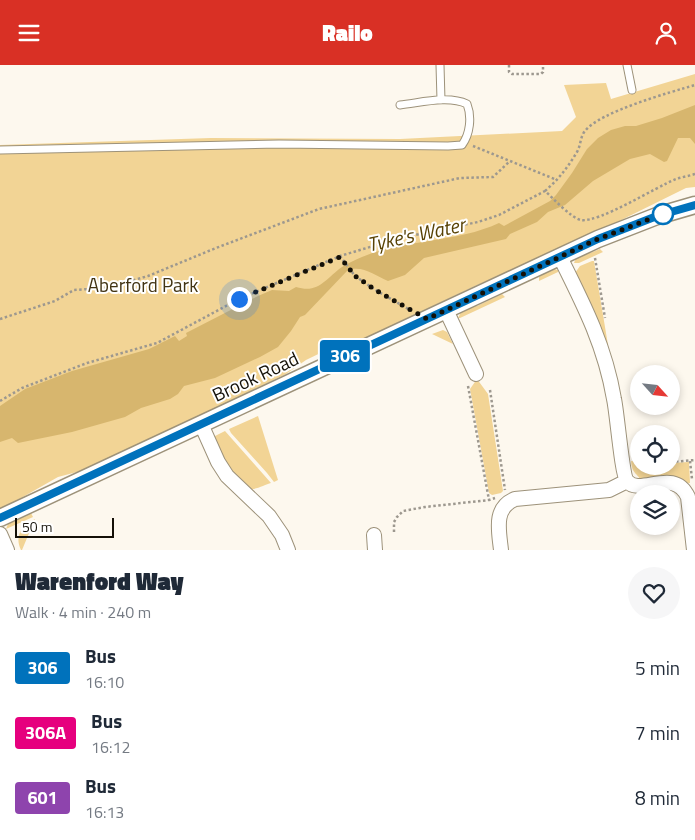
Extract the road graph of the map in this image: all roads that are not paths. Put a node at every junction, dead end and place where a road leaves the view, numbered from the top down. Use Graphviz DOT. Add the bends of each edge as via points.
graph roads {
  1 [pos="440,65"];
  2 [pos="627,65"];
  3 [pos="632,90"];
  4 [pos="440,100"];
  5 [pos="400,105"];
  6 [pos="0,150"];
  7 [pos="695,205"];
  8 [pos="560,257"];
  9 [pos="446,310"];
  10 [pos="476,374"];
  11 [pos="201,424"];
  12 [pos="627,481"];
  13 [pos="0,518"];
  14 [pos="0,534"];
  15 [pos="374,535"];
  16 [pos="7,550"];
  17 [pos="288,550"];
  18 [pos="375,550"];
  19 [pos="501,550"];
  20 [pos="694,550"];
  1 -- 4 [label="lane"];
  2 -- 3 [label="lane"];
  4 -- 5 [label="lane"];
  4 -- 6 [label="lane" via="459,100 467,104 469,129 462,145 279,144"];
  7 -- 8 [label="street, Brook Road" via="637,223"];
  8 -- 9 [label="street, Brook Road"];
  8 -- 12 [label="street" via="601,344 610,375"];
  9 -- 10 [label="street"];
  9 -- 11 [label="street, Brook Road"];
  11 -- 13 [label="street, Brook Road"];
  11 -- 17 [label="street" via="227,476 270,516"];
  12 -- 19 [label="street" via="609,489 499,503"];
  12 -- 20 [label="street" via="639,486 676,484 685,490"];
  14 -- 16 [label="street"];
  15 -- 18 [label="street"];
}
